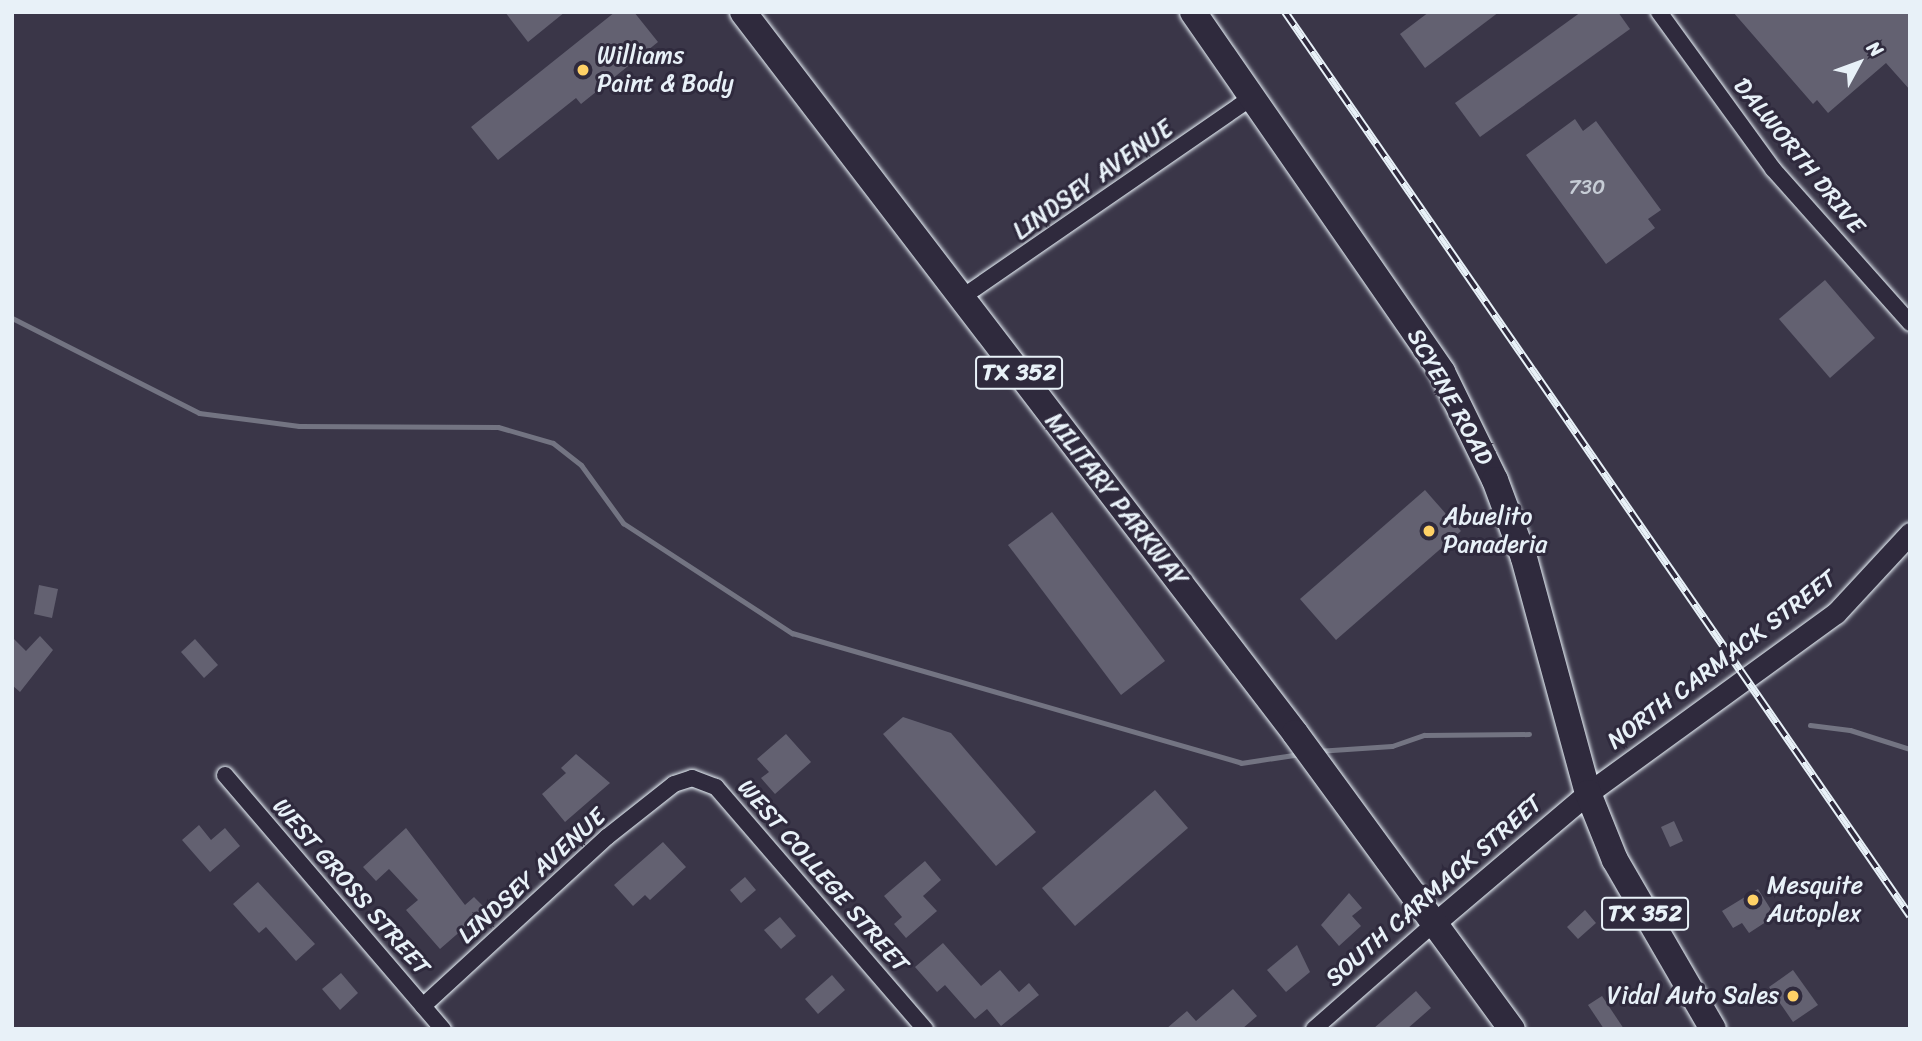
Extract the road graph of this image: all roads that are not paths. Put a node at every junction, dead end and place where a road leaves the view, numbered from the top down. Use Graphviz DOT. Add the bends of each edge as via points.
graph roads {
  1 [pos="743,12"];
  2 [pos="1193,12"];
  3 [pos="1659,12"];
  4 [pos="1251,98"];
  5 [pos="961,298"];
  6 [pos="1910,323"];
  7 [pos="1910,533"];
  8 [pos="225,775"];
  9 [pos="674,783"];
  10 [pos="1588,793"];
  11 [pos="1437,921"];
  12 [pos="423,1006"];
  13 [pos="443,1029"];
  14 [pos="925,1029"];
  15 [pos="1314,1029"];
  16 [pos="1512,1029"];
  17 [pos="1713,1029"];
  1 -- 5 [label="main road, MILITARY PARKWAY / TX 352"];
  2 -- 4 [label="main road, SCYENE ROAD / TX 352"];
  3 -- 6 [label="street, DALWORTH DRIVE" via="1773,169"];
  4 -- 5 [label="street, LINDSEY AVENUE"];
  4 -- 10 [label="main road, SCYENE ROAD / TX 352" via="1442,372 1489,468 1524,558"];
  5 -- 11 [label="main road, MILITARY PARKWAY / TX 352"];
  7 -- 10 [label="street, NORTH CARMACK STREET" via="1836,613"];
  8 -- 12 [label="street, WEST GROSS STREET"];
  9 -- 12 [label="street, LINDSEY AVENUE"];
  9 -- 14 [label="street, WEST COLLEGE STREET" via="692,778 716,787"];
  10 -- 11 [label="street, SOUTH CARMACK STREET"];
  10 -- 17 [label="main road, TX 352" via="1615,860"];
  11 -- 15 [label="street, SOUTH CARMACK STREET"];
  11 -- 16 [label="main road, TX 352"];
  12 -- 13 [label="street, WEST GROSS STREET"];
}
